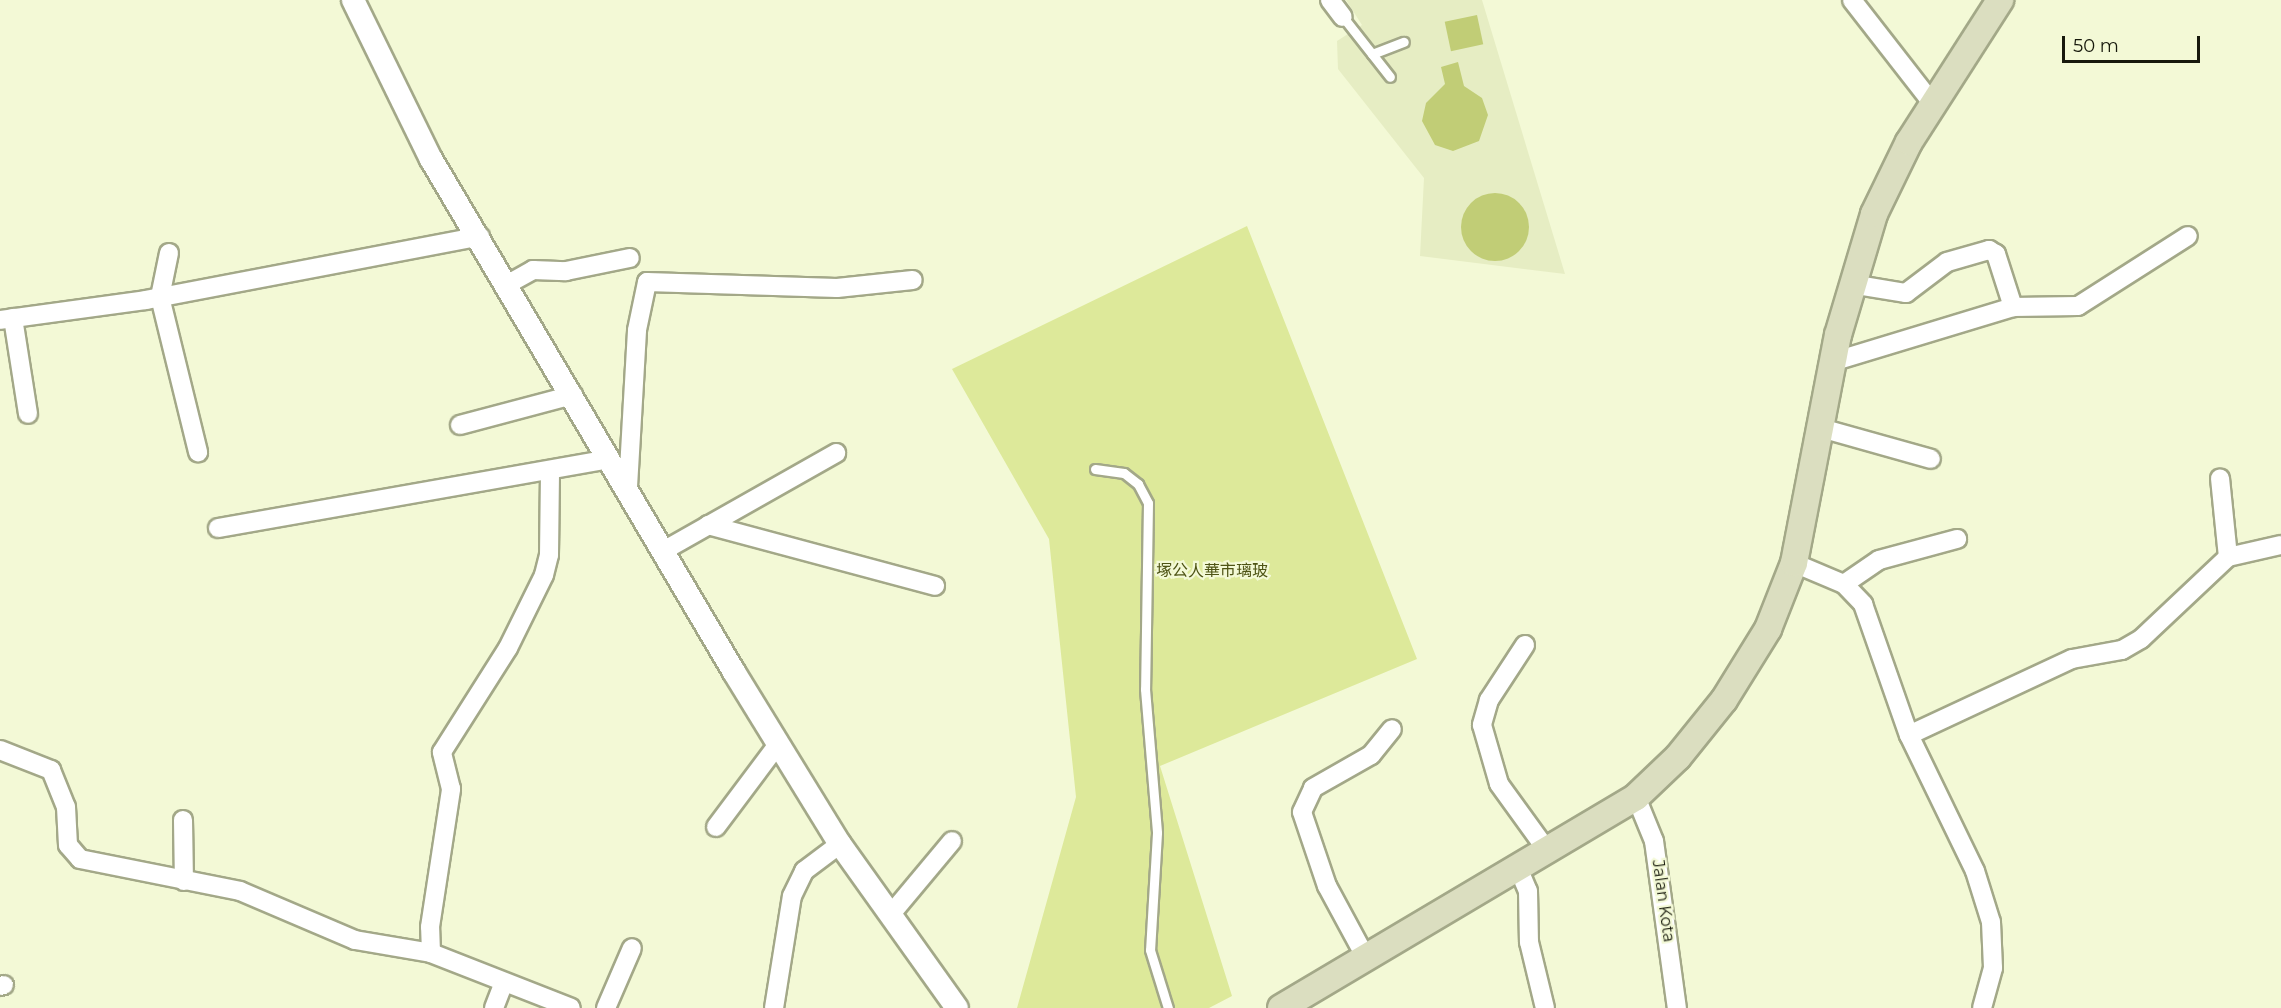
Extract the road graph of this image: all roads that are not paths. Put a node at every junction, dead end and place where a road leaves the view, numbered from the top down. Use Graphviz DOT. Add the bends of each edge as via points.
graph roads {
  1 [pos="353,0"];
  2 [pos="1330,0"];
  3 [pos="1852,0"];
  4 [pos="2000,0"];
  5 [pos="1343,17"];
  6 [pos="1404,42"];
  7 [pos="1372,54"];
  8 [pos="1390,77"];
  9 [pos="1933,104"];
  10 [pos="480,236"];
  11 [pos="2188,236"];
  12 [pos="169,253"];
  13 [pos="630,258"];
  14 [pos="913,280"];
  15 [pos="508,284"];
  16 [pos="1851,284"];
  17 [pos="160,297"];
  18 [pos="2013,307"];
  19 [pos="6,319"];
  20 [pos="1832,362"];
  21 [pos="573,395"];
  22 [pos="28,414"];
  23 [pos="460,425"];
  24 [pos="1821,428"];
  25 [pos="198,452"];
  26 [pos="836,453"];
  27 [pos="610,459"];
  28 [pos="1931,459"];
  29 [pos="1095,469"];
  30 [pos="550,473"];
  31 [pos="2220,478"];
  32 [pos="628,487"];
  33 [pos="708,525"];
  34 [pos="218,528"];
  35 [pos="1957,539"];
  36 [pos="2281,545"];
  37 [pos="663,551"];
  38 [pos="2228,557"];
  39 [pos="1794,563"];
  40 [pos="1845,584"];
  41 [pos="935,586"];
  42 [pos="1526,645"];
  43 [pos="1392,729"];
  44 [pos="1909,735"];
  45 [pos="778,744"];
  46 [pos="0,750"];
  47 [pos="1636,797"];
  48 [pos="183,820"];
  49 [pos="716,827"];
  50 [pos="952,840"];
  51 [pos="840,844"];
  52 [pos="1549,853"];
  53 [pos="1520,870"];
  54 [pos="184,881"];
  55 [pos="891,914"];
  56 [pos="632,948"];
  57 [pos="431,953"];
  58 [pos="1366,958"];
  59 [pos="503,985"];
  60 [pos="494,1008"];
  61 [pos="572,1008"];
  62 [pos="606,1008"];
  63 [pos="774,1008"];
  64 [pos="957,1008"];
  65 [pos="1168,1008"];
  66 [pos="1281,1008"];
  67 [pos="1545,1008"];
  68 [pos="1677,1008"];
  69 [pos="1982,1008"];
  1 -- 10 [label="street" via="431,159"];
  2 -- 5 [label="street"];
  3 -- 9 [label="street"];
  4 -- 9 [label="main road"];
  5 -- 7 [label="lane"];
  6 -- 7 [label="lane"];
  7 -- 8 [label="lane"];
  9 -- 16 [label="main road" via="1874,214"];
  10 -- 15 [label="street"];
  10 -- 17 [label="street"];
  11 -- 18 [label="street" via="2086,303"];
  12 -- 17 [label="street"];
  13 -- 15 [label="street" via="567,272 542,268"];
  14 -- 32 [label="street" via="837,288 647,282 637,330"];
  15 -- 21 [label="street"];
  16 -- 18 [label="street" via="1906,293 1947,262 1989,250 1996,254"];
  16 -- 20 [label="main road"];
  17 -- 19 [label="street"];
  17 -- 25 [label="street"];
  18 -- 20 [label="street"];
  19 -- 22 [label="street"];
  20 -- 24 [label="main road"];
  21 -- 23 [label="street"];
  21 -- 27 [label="street"];
  24 -- 28 [label="street"];
  24 -- 39 [label="main road"];
  26 -- 33 [label="street"];
  27 -- 30 [label="street"];
  27 -- 32 [label="street"];
  29 -- 65 [label="lane" via="1124,473 1138,484 1148,503 1145,689 1157,833 1150,931"];
  30 -- 34 [label="street"];
  30 -- 57 [label="street" via="549,555 544,575 508,648 442,752 451,789 430,927"];
  31 -- 38 [label="street"];
  32 -- 37 [label="street"];
  33 -- 37 [label="street"];
  33 -- 41 [label="street"];
  35 -- 40 [label="street" via="1879,560"];
  36 -- 38 [label="street"];
  37 -- 45 [label="street"];
  38 -- 44 [label="street" via="2132,646 2072,659"];
  39 -- 40 [label="street"];
  39 -- 47 [label="main road" via="1768,628 1724,700 1678,757"];
  40 -- 44 [label="street" via="1863,604"];
  42 -- 52 [label="street" via="1489,700 1482,725 1499,783"];
  43 -- 58 [label="street" via="1371,755 1313,788 1302,812 1327,886"];
  44 -- 69 [label="street" via="1975,871 1991,922 1993,968"];
  45 -- 49 [label="street"];
  45 -- 51 [label="street"];
  46 -- 54 [label="street" via="51,770 66,807 73,855"];
  47 -- 52 [label="main road"];
  47 -- 68 [label="street, Jalan Kota" via="1654,841"];
  48 -- 54 [label="street"];
  50 -- 55 [label="street"];
  51 -- 55 [label="street"];
  51 -- 63 [label="street" via="804,871 792,896"];
  52 -- 53 [label="main road"];
  53 -- 58 [label="main road"];
  53 -- 67 [label="street" via="1528,891 1528,942"];
  54 -- 57 [label="street" via="284,905 355,940"];
  55 -- 64 [label="street"];
  56 -- 62 [label="street"];
  57 -- 59 [label="street"];
  58 -- 66 [label="main road"];
  59 -- 60 [label="street"];
  59 -- 61 [label="street"];
}
